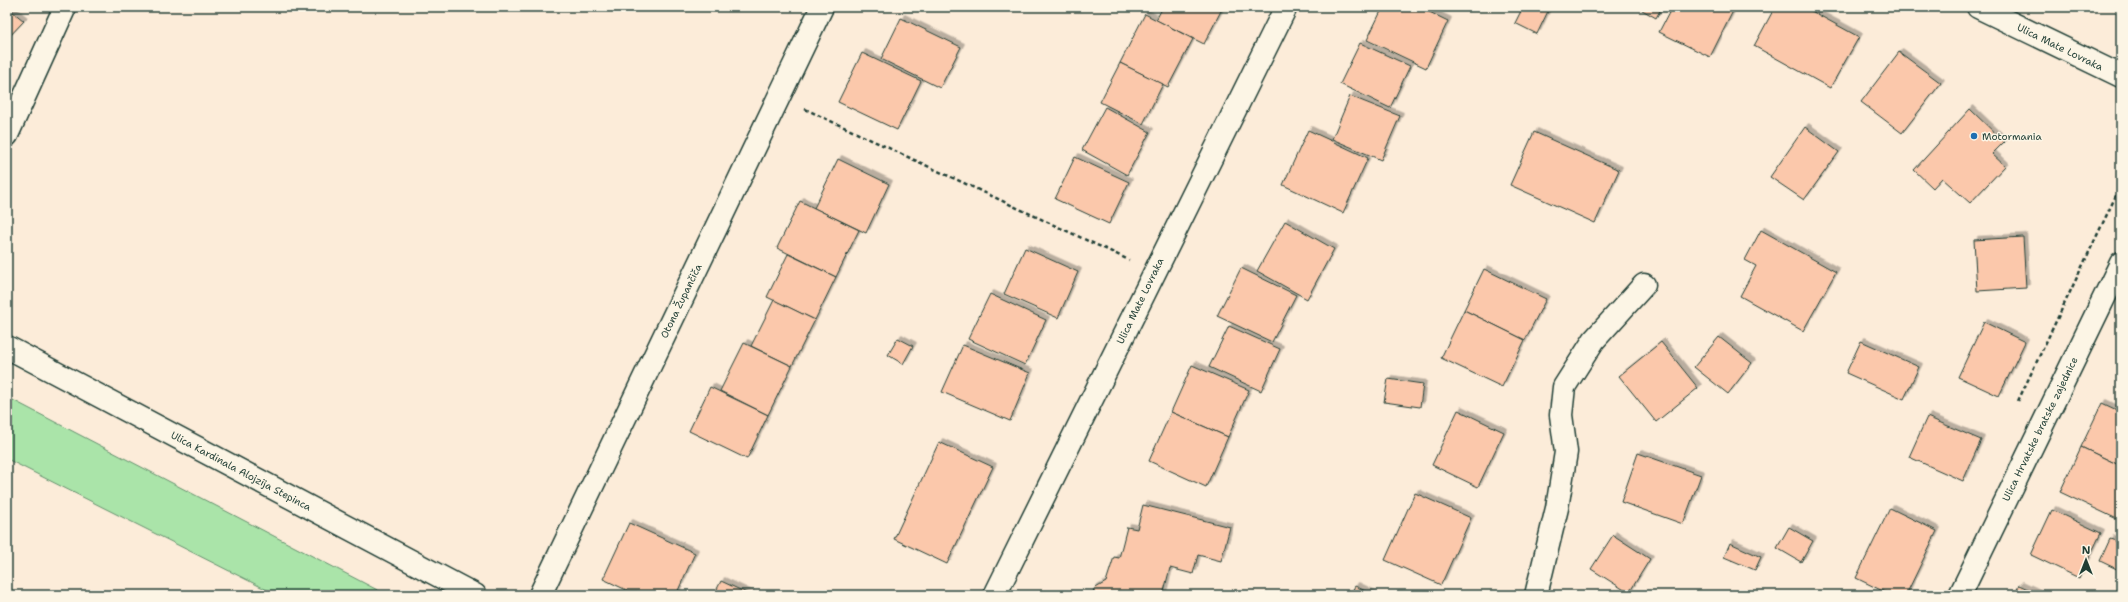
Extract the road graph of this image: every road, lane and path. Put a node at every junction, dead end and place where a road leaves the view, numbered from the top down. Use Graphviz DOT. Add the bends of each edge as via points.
graph roads {
  1 [pos="65,7"];
  2 [pos="822,7"];
  3 [pos="1286,7"];
  4 [pos="1978,7"];
  5 [pos="2121,76"];
  6 [pos="780,96"];
  7 [pos="7,135"];
  8 [pos="2121,185"];
  9 [pos="2121,263"];
  10 [pos="1154,272"];
  11 [pos="1644,285"];
  12 [pos="7,347"];
  13 [pos="2017,404"];
  14 [pos="475,595"];
  15 [pos="540,595"];
  16 [pos="995,595"];
  17 [pos="1536,595"];
  18 [pos="1960,595"];
  1 -- 7 [label="street"];
  2 -- 6 [label="street, Otona Župančiča"];
  3 -- 10 [label="street, Ulica Mate Lovraka"];
  4 -- 5 [label="street, Ulica Mate Lovraka"];
  6 -- 10 [label="path"];
  6 -- 15 [label="street, Otona Župančiča"];
  8 -- 13 [label="path"];
  9 -- 18 [label="street, Ulica Hrvatske bratske zajednice"];
  10 -- 16 [label="street, Ulica Mate Lovraka"];
  11 -- 17 [label="street" via="1594,340 1564,387 1561,415 1566,452"];
  12 -- 14 [label="street, Ulica Kardinala Alojzija Stepinca"];
}
